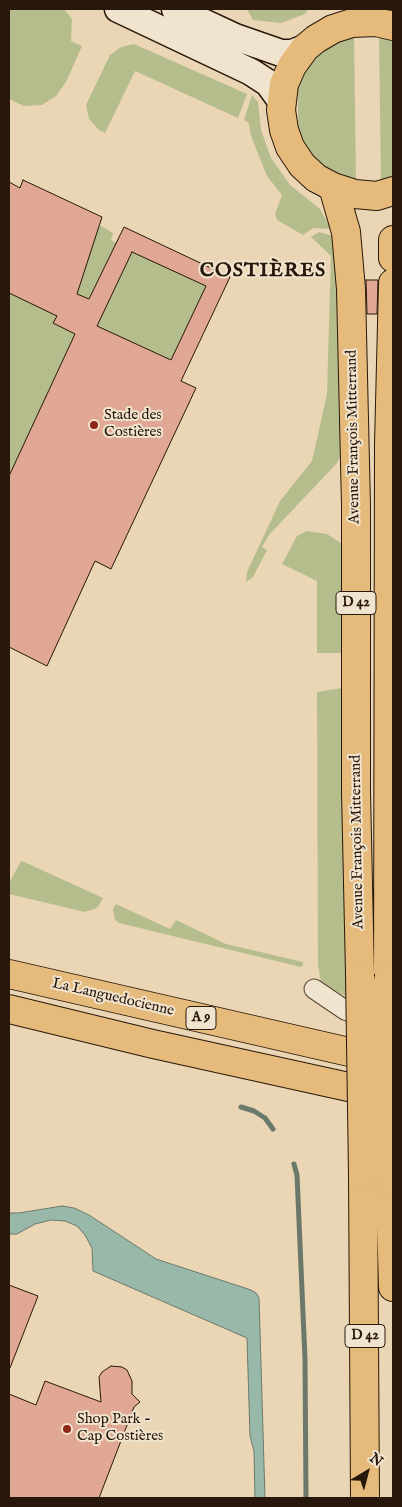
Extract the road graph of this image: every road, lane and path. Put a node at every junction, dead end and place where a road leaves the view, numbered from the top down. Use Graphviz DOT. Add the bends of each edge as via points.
graph roads {
  1 [pos="118,9"];
  2 [pos="175,9"];
  3 [pos="336,19"];
  4 [pos="393,26"];
  5 [pos="305,48"];
  6 [pos="282,101"];
  7 [pos="333,188"];
  8 [pos="393,191"];
  9 [pos="393,240"];
  10 [pos="393,258"];
  11 [pos="393,283"];
  12 [pos="9,974"];
  13 [pos="314,989"];
  14 [pos="9,1009"];
  15 [pos="393,1026"];
  16 [pos="393,1062"];
  17 [pos="393,1096"];
  18 [pos="393,1286"];
  19 [pos="365,1498"];
  1 -- 6 [label="street" via="251,72 268,83"];
  2 -- 5 [label="street" via="235,37 280,53"];
  3 -- 4 [label="main road"];
  3 -- 5 [label="main road"];
  5 -- 6 [label="main road" via="288,74"];
  6 -- 7 [label="main road" via="282,120 290,147 307,170"];
  7 -- 8 [label="main road" via="367,196"];
  7 -- 19 [label="main road, Avenue François Mitterrand / D 42, bridge" via="346,232 351,289"];
  9 -- 10 [label="main road"];
  11 -- 18 [label="main road, Avenue François Mitterrand / D 42, bridge" via="389,444 388,981"];
  12 -- 16 [label="main road, La Languedocienne / A 9"];
  13 -- 15 [label="street" via="345,1010"];
  14 -- 17 [label="main road, A 9"];
}
